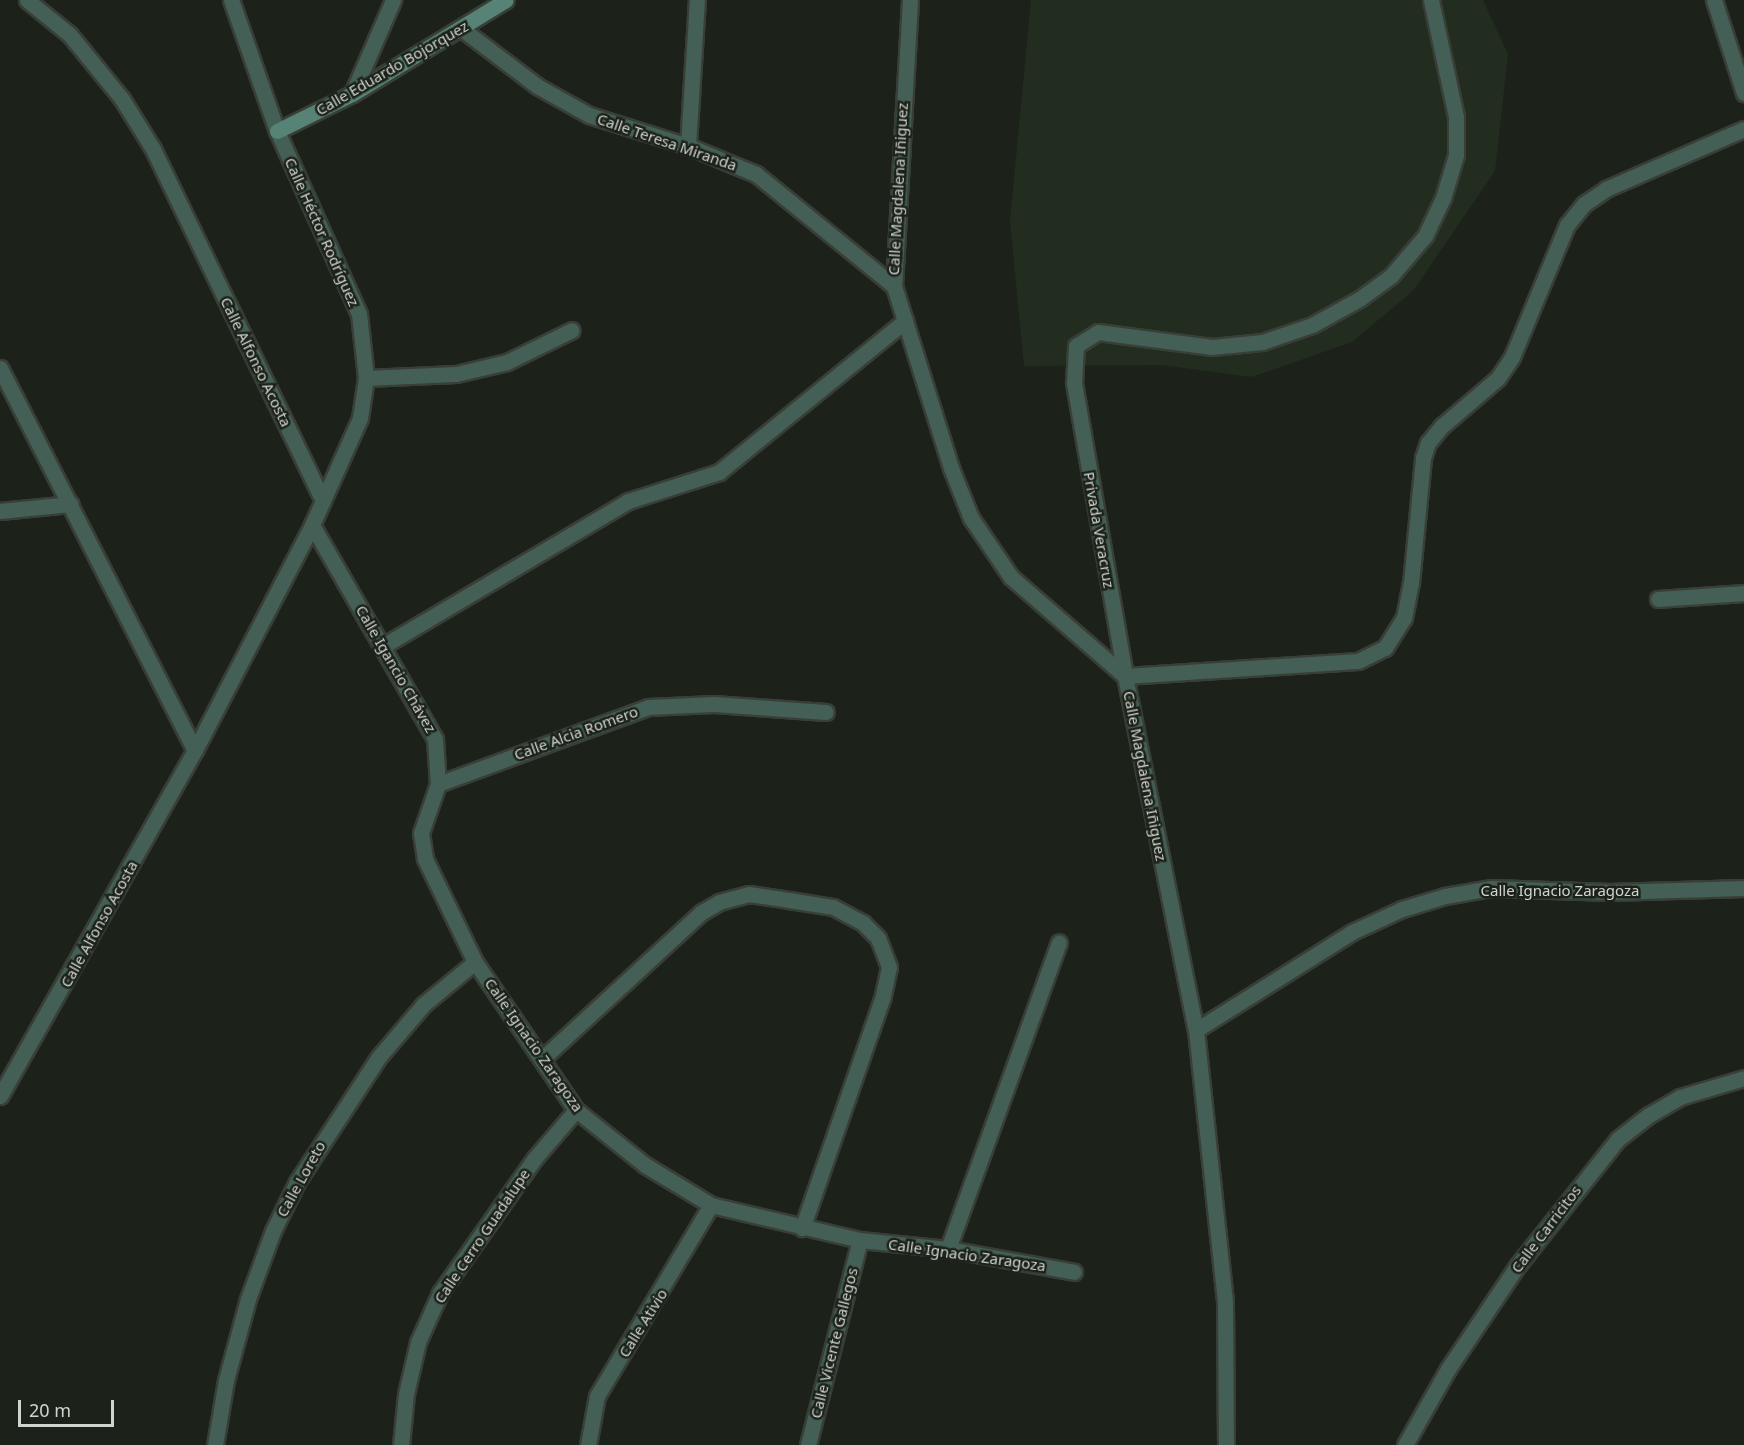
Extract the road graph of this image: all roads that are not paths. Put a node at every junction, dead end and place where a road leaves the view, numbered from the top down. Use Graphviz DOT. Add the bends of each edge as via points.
graph roads {
  1 [pos="27,0"];
  2 [pos="231,0"];
  3 [pos="393,0"];
  4 [pos="506,0"];
  5 [pos="698,0"];
  6 [pos="910,0"];
  7 [pos="1431,0"];
  8 [pos="1714,0"];
  9 [pos="462,29"];
  10 [pos="1744,93"];
  11 [pos="352,94"];
  12 [pos="1744,129"];
  13 [pos="277,131"];
  14 [pos="688,146"];
  15 [pos="894,286"];
  16 [pos="905,321"];
  17 [pos="572,330"];
  18 [pos="0,368"];
  19 [pos="366,378"];
  20 [pos="323,500"];
  21 [pos="71,504"];
  22 [pos="0,511"];
  23 [pos="312,525"];
  24 [pos="1744,593"];
  25 [pos="1658,598"];
  26 [pos="383,646"];
  27 [pos="1125,676"];
  28 [pos="826,712"];
  29 [pos="195,750"];
  30 [pos="438,784"];
  31 [pos="425,859"];
  32 [pos="1744,888"];
  33 [pos="1059,942"];
  34 [pos="476,962"];
  35 [pos="1196,1030"];
  36 [pos="543,1058"];
  37 [pos="1744,1078"];
  38 [pos="0,1096"];
  39 [pos="576,1110"];
  40 [pos="711,1205"];
  41 [pos="802,1228"];
  42 [pos="860,1240"];
  43 [pos="948,1249"];
  44 [pos="1074,1272"];
  45 [pos="215,1445"];
  46 [pos="401,1445"];
  47 [pos="588,1445"];
  48 [pos="808,1445"];
  49 [pos="1226,1445"];
  50 [pos="1405,1445"];
  1 -- 20 [label="street, Calle Alfonso Acosta" via="70,35 122,99 153,149"];
  2 -- 13 [label="street, Calle Héctor Rodríguez"];
  3 -- 11 [label="street"];
  4 -- 9 [label="street, Calle Eduardo Bojorquez"];
  5 -- 14 [label="street"];
  6 -- 15 [label="street, Calle Magdalena Iñiguez"];
  7 -- 27 [label="street, Privada Veracruz" via="1456,117 1456,155 1443,198 1425,236 1391,276 1312,325 1262,342 1212,347 1090,334 1076,346 1074,384"];
  8 -- 10 [label="street"];
  9 -- 11 [label="street, Calle Eduardo Bojorquez"];
  9 -- 14 [label="street, Calle Teresa Miranda" via="537,86 589,115"];
  11 -- 13 [label="street, Calle Eduardo Bojorquez"];
  12 -- 27 [label="street" via="1606,189 1584,204 1567,225 1512,357 1498,378 1428,443 1404,618 1385,648 1358,661"];
  13 -- 19 [label="street, Calle Héctor Rodríguez" via="359,314"];
  14 -- 15 [label="street, Calle Teresa Miranda" via="756,174"];
  15 -- 16 [label="street, Calle Magdalena Iñiguez"];
  16 -- 26 [label="street" via="720,472 628,501"];
  16 -- 27 [label="street, Calle Magdalena Iñiguez" via="951,468 971,518 1011,577"];
  17 -- 19 [label="street" via="507,363 477,370"];
  18 -- 21 [label="street"];
  19 -- 20 [label="street, Calle Héctor Rodríguez" via="360,418"];
  20 -- 23 [label="street, Calle Alfonso Acosta"];
  21 -- 22 [label="street"];
  21 -- 29 [label="street"];
  23 -- 26 [label="street, Calle Igancio Chávez"];
  23 -- 29 [label="street, Calle Alfonso Acosta"];
  24 -- 25 [label="street"];
  26 -- 30 [label="street, Calle Igancio Chávez" via="435,739"];
  27 -- 35 [label="street, Calle Magdalena Iñiguez"];
  28 -- 30 [label="street, Calle Alcia Romero" via="714,704 648,707"];
  29 -- 38 [label="street, Calle Alfonso Acosta"];
  30 -- 31 [label="street, Calle Igancio Chávez" via="421,833"];
  31 -- 34 [label="street, Calle Ignacio Zaragoza"];
  32 -- 35 [label="street, Calle Ignacio Zaragoza" via="1610,892 1491,888 1445,896 1402,909 1352,932"];
  33 -- 43 [label="street"];
  34 -- 36 [label="street, Calle Ignacio Zaragoza"];
  34 -- 45 [label="street, Calle Loreto" via="424,1004 378,1058 297,1182 273,1231 248,1299 226,1380"];
  35 -- 49 [label="street, Calle Magdalena Iñiguez" via="1225,1302"];
  36 -- 39 [label="street, Calle Ignacio Zaragoza"];
  36 -- 41 [label="street" via="702,912 719,902 748,894 833,907 863,923 878,938 889,967 883,996"];
  37 -- 50 [label="street, Calle Carricitos" via="1680,1097 1618,1139 1518,1265 1448,1369"];
  39 -- 40 [label="street, Calle Ignacio Zaragoza" via="645,1165"];
  39 -- 46 [label="street, Calle Cerro Guadalupe" via="535,1158 440,1293 418,1342 406,1394"];
  40 -- 41 [label="street, Calle Ignacio Zaragoza"];
  40 -- 47 [label="street, Calle Ativio" via="597,1396"];
  41 -- 42 [label="street, Calle Ignacio Zaragoza"];
  42 -- 43 [label="street, Calle Ignacio Zaragoza"];
  42 -- 48 [label="street, Calle Vicente Gallegos"];
  43 -- 44 [label="street, Calle Ignacio Zaragoza"];
}
